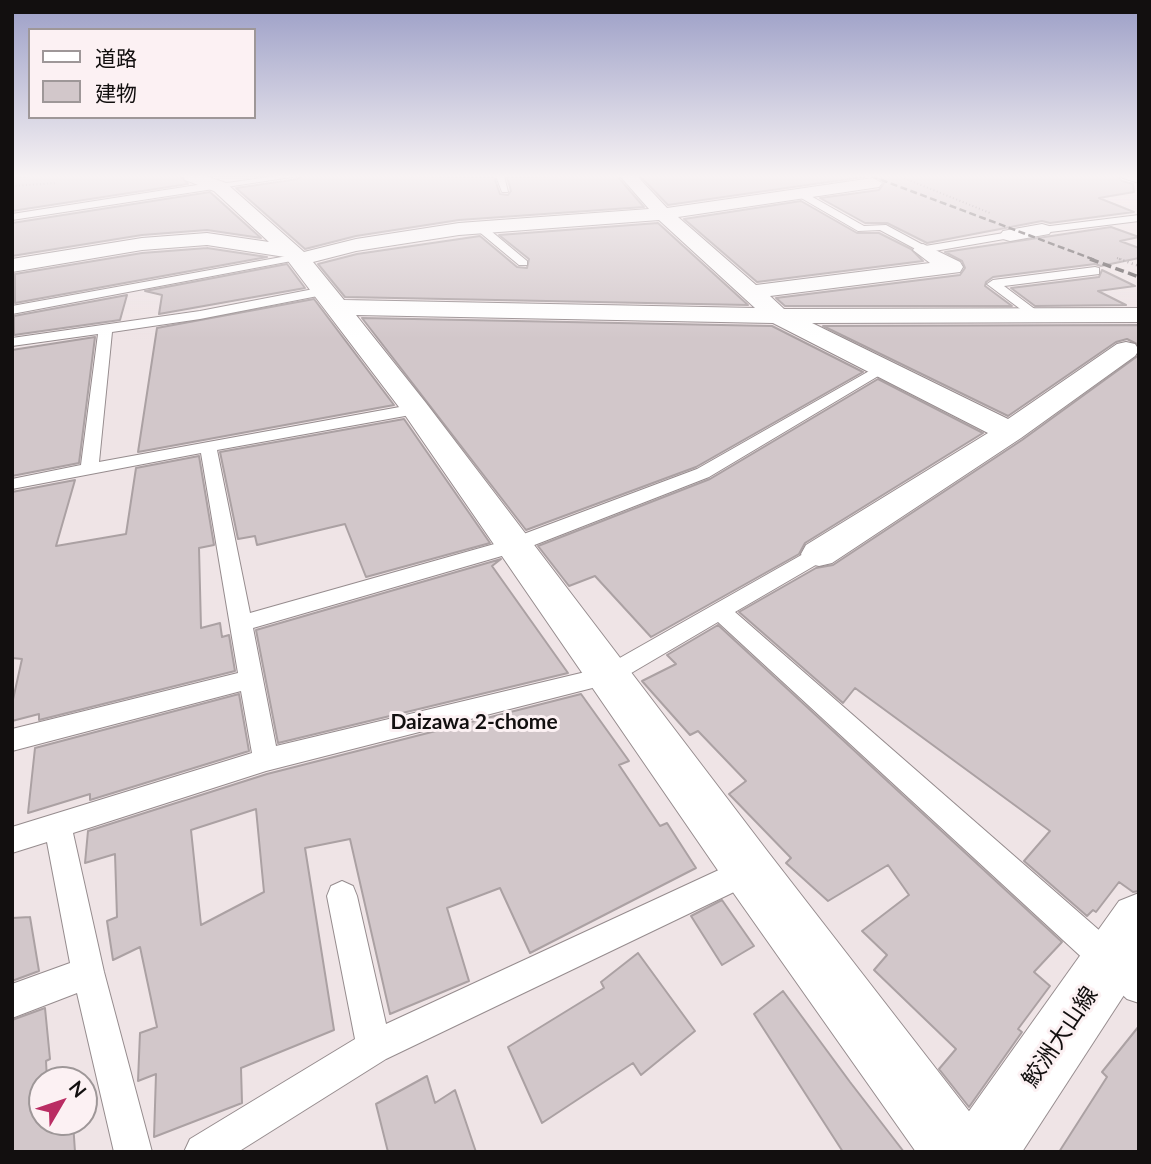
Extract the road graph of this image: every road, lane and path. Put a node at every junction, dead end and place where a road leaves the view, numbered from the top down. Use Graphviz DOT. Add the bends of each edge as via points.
graph roads {
  1 [pos="263,230"];
  2 [pos="464,230"];
  3 [pos="484,230"];
  4 [pos="681,230"];
  5 [pos="888,230"];
  6 [pos="1040,230"];
  7 [pos="1010,235"];
  8 [pos="923,250"];
  9 [pos="523,263"];
  10 [pos="12,266"];
  11 [pos="1095,271"];
  12 [pos="311,273"];
  13 [pos="751,292"];
  14 [pos="12,310"];
  15 [pos="1139,315"];
  16 [pos="778,316"];
  17 [pos="1035,316"];
  18 [pos="106,328"];
  19 [pos="12,342"];
  20 [pos="1133,353"];
  21 [pos="883,369"];
  22 [pos="416,409"];
  23 [pos="1010,432"];
  24 [pos="208,446"];
  25 [pos="89,469"];
  26 [pos="12,484"];
  27 [pos="512,546"];
  28 [pos="819,554"];
  29 [pos="720,611"];
  30 [pos="242,623"];
  31 [pos="608,676"];
  32 [pos="249,680"];
  33 [pos="12,740"];
  34 [pos="266,760"];
  35 [pos="58,827"];
  36 [pos="12,840"];
  37 [pos="749,870"];
  38 [pos="342,896"];
  39 [pos="1130,957"];
  40 [pos="88,972"];
  41 [pos="12,1001"];
  42 [pos="374,1047"];
  43 [pos="133,1152"];
  44 [pos="203,1152"];
  45 [pos="958,1152"];
  46 [pos="981,1152"];
  1 -- 12 [label="street"];
  2 -- 12 [label="street" via="356,245"];
  3 -- 9 [label="lane"];
  4 -- 13 [label="street"];
  5 -- 8 [label="lane"];
  6 -- 7 [label="street"];
  7 -- 8 [label="lane"];
  8 -- 13 [label="street" via="952,267"];
  10 -- 12 [label="street" via="142,244 207,239"];
  11 -- 17 [label="lane" via="993,284"];
  12 -- 14 [label="lane"];
  12 -- 16 [label="street"];
  12 -- 18 [label="lane" via="200,315"];
  12 -- 22 [label="street"];
  13 -- 16 [label="street"];
  15 -- 17 [label="street"];
  16 -- 17 [label="street"];
  16 -- 21 [label="street"];
  17 -- 20 [label="street"];
  18 -- 19 [label="lane"];
  18 -- 25 [label="lane"];
  20 -- 23 [label="street"];
  21 -- 23 [label="street"];
  21 -- 27 [label="lane" via="702,473"];
  22 -- 24 [label="lane"];
  22 -- 27 [label="street"];
  23 -- 28 [label="street"];
  24 -- 25 [label="lane"];
  24 -- 30 [label="lane"];
  25 -- 26 [label="lane"];
  27 -- 30 [label="lane"];
  27 -- 31 [label="street"];
  28 -- 29 [label="lane"];
  29 -- 31 [label="lane"];
  29 -- 39 [label="lane"];
  30 -- 32 [label="lane"];
  31 -- 34 [label="lane"];
  31 -- 37 [label="street"];
  32 -- 33 [label="lane"];
  32 -- 34 [label="lane"];
  34 -- 35 [label="lane"];
  35 -- 36 [label="lane"];
  35 -- 40 [label="lane"];
  37 -- 42 [label="lane"];
  37 -- 45 [label="street"];
  38 -- 42 [label="lane"];
  39 -- 46 [label="street, 鮫洲大山線"];
  40 -- 41 [label="lane"];
  40 -- 43 [label="lane"];
  42 -- 44 [label="lane"];
}
